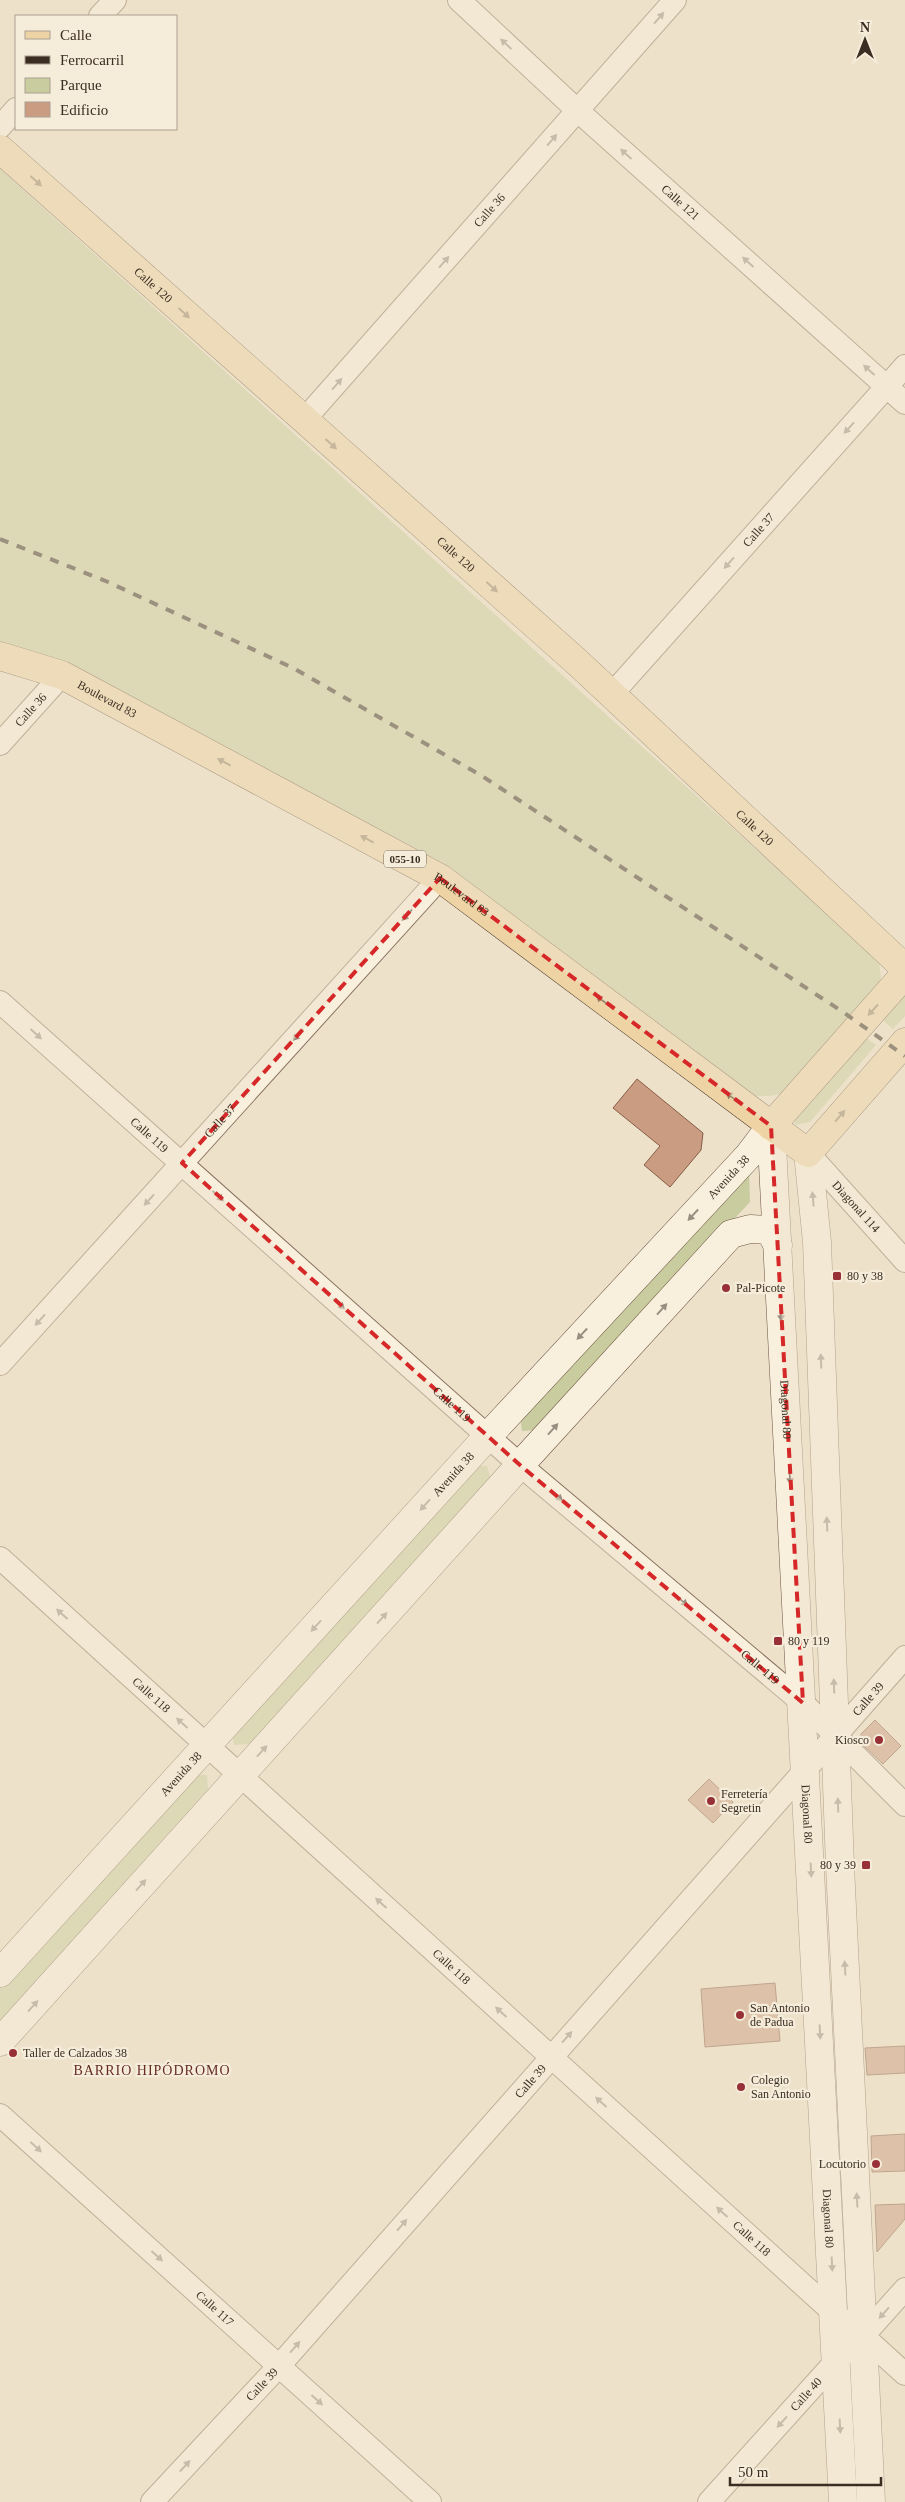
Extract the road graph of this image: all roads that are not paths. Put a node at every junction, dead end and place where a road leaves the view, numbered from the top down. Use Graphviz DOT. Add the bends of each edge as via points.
graph roads {
  1 [pos="115,0"];
  2 [pos="458,0"];
  3 [pos="675,0"];
  4 [pos="101,15"];
  5 [pos="15,110"];
  6 [pos="578,110"];
  7 [pos="0,127"];
  8 [pos="0,149"];
  9 [pos="905,366"];
  10 [pos="887,386"];
  11 [pos="905,403"];
  12 [pos="304,420"];
  13 [pos="0,656"];
  14 [pos="62,676"];
  15 [pos="612,694"];
  16 [pos="0,744"];
  17 [pos="440,878"];
  18 [pos="905,968"];
  19 [pos="905,974"];
  20 [pos="0,1002"];
  21 [pos="905,1042"];
  22 [pos="771,1126"];
  23 [pos="808,1153"];
  24 [pos="182,1164"];
  25 [pos="778,1245"];
  26 [pos="905,1261"];
  27 [pos="0,1364"];
  28 [pos="488,1436"];
  29 [pos="520,1465"];
  30 [pos="0,1558"];
  31 [pos="905,1657"];
  32 [pos="803,1703"];
  33 [pos="835,1735"];
  34 [pos="207,1745"];
  35 [pos="805,1768"];
  36 [pos="240,1776"];
  37 [pos="905,1805"];
  38 [pos="0,1973"];
  39 [pos="0,2042"];
  40 [pos="550,2056"];
  41 [pos="0,2115"];
  42 [pos="905,2289"];
  43 [pos="834,2313"];
  44 [pos="864,2336"];
  45 [pos="836,2361"];
  46 [pos="279,2366"];
  47 [pos="905,2374"];
  48 [pos="152,2502"];
  49 [pos="430,2502"];
  50 [pos="710,2502"];
  51 [pos="843,2502"];
  52 [pos="871,2502"];
  1 -- 4 [label="street"];
  6 -- 2 [label="street, Calle 121, one-way"];
  6 -- 3 [label="street, Calle 36, one-way"];
  5 -- 7 [label="street"];
  10 -- 6 [label="street, Calle 121, one-way"];
  12 -- 6 [label="street, Calle 36, one-way"];
  8 -- 12 [label="main road, Calle 120, one-way"];
  9 -- 10 [label="street, Calle 37"];
  10 -- 11 [label="street, Calle 121"];
  10 -- 15 [label="street, Calle 37, one-way"];
  12 -- 15 [label="main road, Calle 120, one-way"];
  13 -- 14 [label="main road, Boulevard 83 / 055-10"];
  14 -- 16 [label="street, Calle 36"];
  17 -- 14 [label="main road, Boulevard 83 / 055-10, one-way"];
  15 -- 18 [label="main road, Calle 120"];
  22 -- 17 [label="main road, Boulevard 83 / 055-10, one-way"];
  17 -- 24 [label="street, Calle 37, one-way"];
  19 -- 22 [label="main road, Avenida 38, one-way"];
  20 -- 24 [label="street, Calle 119, one-way"];
  23 -- 21 [label="main road, one-way"];
  22 -- 23 [label="main road, Boulevard 83"];
  22 -- 25 [label="main road, Diagonal 80"];
  22 -- 28 [label="main road, Avenida 38, one-way" via="748,1155"];
  23 -- 26 [label="street, Diagonal 114"];
  33 -- 23 [label="main road, one-way" via="817,1242"];
  24 -- 27 [label="street, Calle 37, one-way"];
  24 -- 28 [label="street, Calle 119, one-way"];
  29 -- 25 [label="main road, one-way" via="732,1234 750,1229 769,1230"];
  25 -- 32 [label="main road, Diagonal 80, one-way"];
  28 -- 29 [label="street, Calle 119"];
  28 -- 34 [label="main road, Avenida 38, one-way"];
  29 -- 32 [label="street, Calle 119, one-way"];
  36 -- 29 [label="main road, one-way"];
  34 -- 30 [label="street, Calle 118, one-way"];
  31 -- 33 [label="street, Calle 39"];
  32 -- 33 [label="street, Calle 119"];
  32 -- 35 [label="main road, Diagonal 80"];
  33 -- 35 [label="street, Calle 39"];
  33 -- 37 [label="street, Calle 119"];
  44 -- 33 [label="main road, one-way"];
  34 -- 36 [label="street, Calle 118"];
  34 -- 38 [label="main road, Avenida 38"];
  40 -- 35 [label="street, Calle 39, one-way"];
  35 -- 43 [label="main road, Diagonal 80, one-way"];
  39 -- 36 [label="main road, one-way"];
  40 -- 36 [label="street, Calle 118, one-way"];
  43 -- 40 [label="street, Calle 118, one-way"];
  46 -- 40 [label="street, Calle 39, one-way"];
  41 -- 46 [label="street, Calle 117, one-way"];
  42 -- 44 [label="street, Calle 40, one-way"];
  43 -- 44 [label="street, Calle 118"];
  43 -- 45 [label="main road, Diagonal 80"];
  44 -- 45 [label="street, Calle 40"];
  44 -- 47 [label="street, Calle 118"];
  44 -- 52 [label="main road"];
  45 -- 50 [label="street, Calle 40, one-way"];
  45 -- 51 [label="main road, Diagonal 80, one-way"];
  48 -- 46 [label="street, Calle 39, one-way"];
  46 -- 49 [label="street, Calle 117, one-way"];
}
